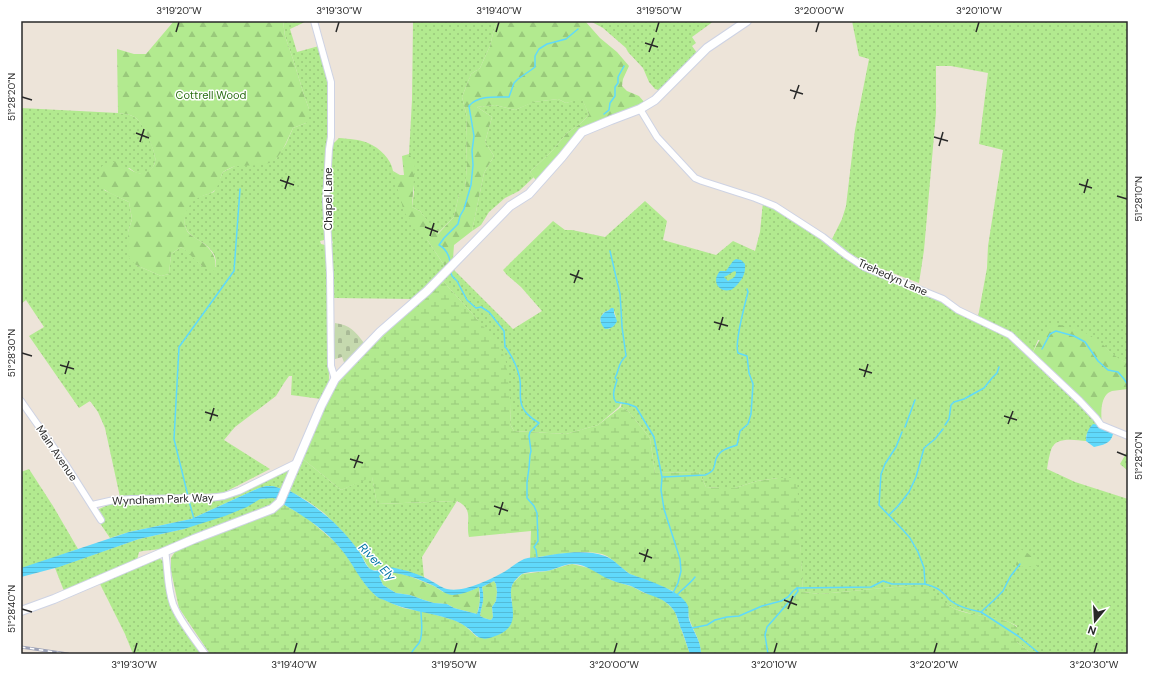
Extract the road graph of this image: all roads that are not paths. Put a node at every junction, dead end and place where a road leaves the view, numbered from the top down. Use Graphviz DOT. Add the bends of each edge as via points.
graph roads {
  1 [pos="314,21"];
  2 [pos="747,21"];
  3 [pos="640,109"];
  4 [pos="335,379"];
  5 [pos="21,401"];
  6 [pos="1128,436"];
  7 [pos="299,461"];
  8 [pos="92,505"];
  9 [pos="102,520"];
  10 [pos="165,551"];
  11 [pos="21,611"];
  12 [pos="205,654"];
  1 -- 4 [label="street, Chapel Lane" via="331,82 326,201 331,366"];
  2 -- 3 [label="street" via="706,48 655,100"];
  3 -- 4 [label="street" via="582,132 528,194 510,206 427,291 380,332"];
  3 -- 6 [label="street, Trehedyn Lane" via="657,137 695,178 775,206 864,266 943,299 958,310 1010,335 1101,425"];
  4 -- 7 [label="street"];
  5 -- 8 [label="street, Main Avenue"];
  7 -- 8 [label="street, Wyndham Park Way" via="224,496 114,500"];
  7 -- 10 [label="street" via="280,502 272,509"];
  8 -- 9 [label="street, Main Avenue"];
  10 -- 11 [label="street"];
  10 -- 12 [label="street" via="173,604"];
}
